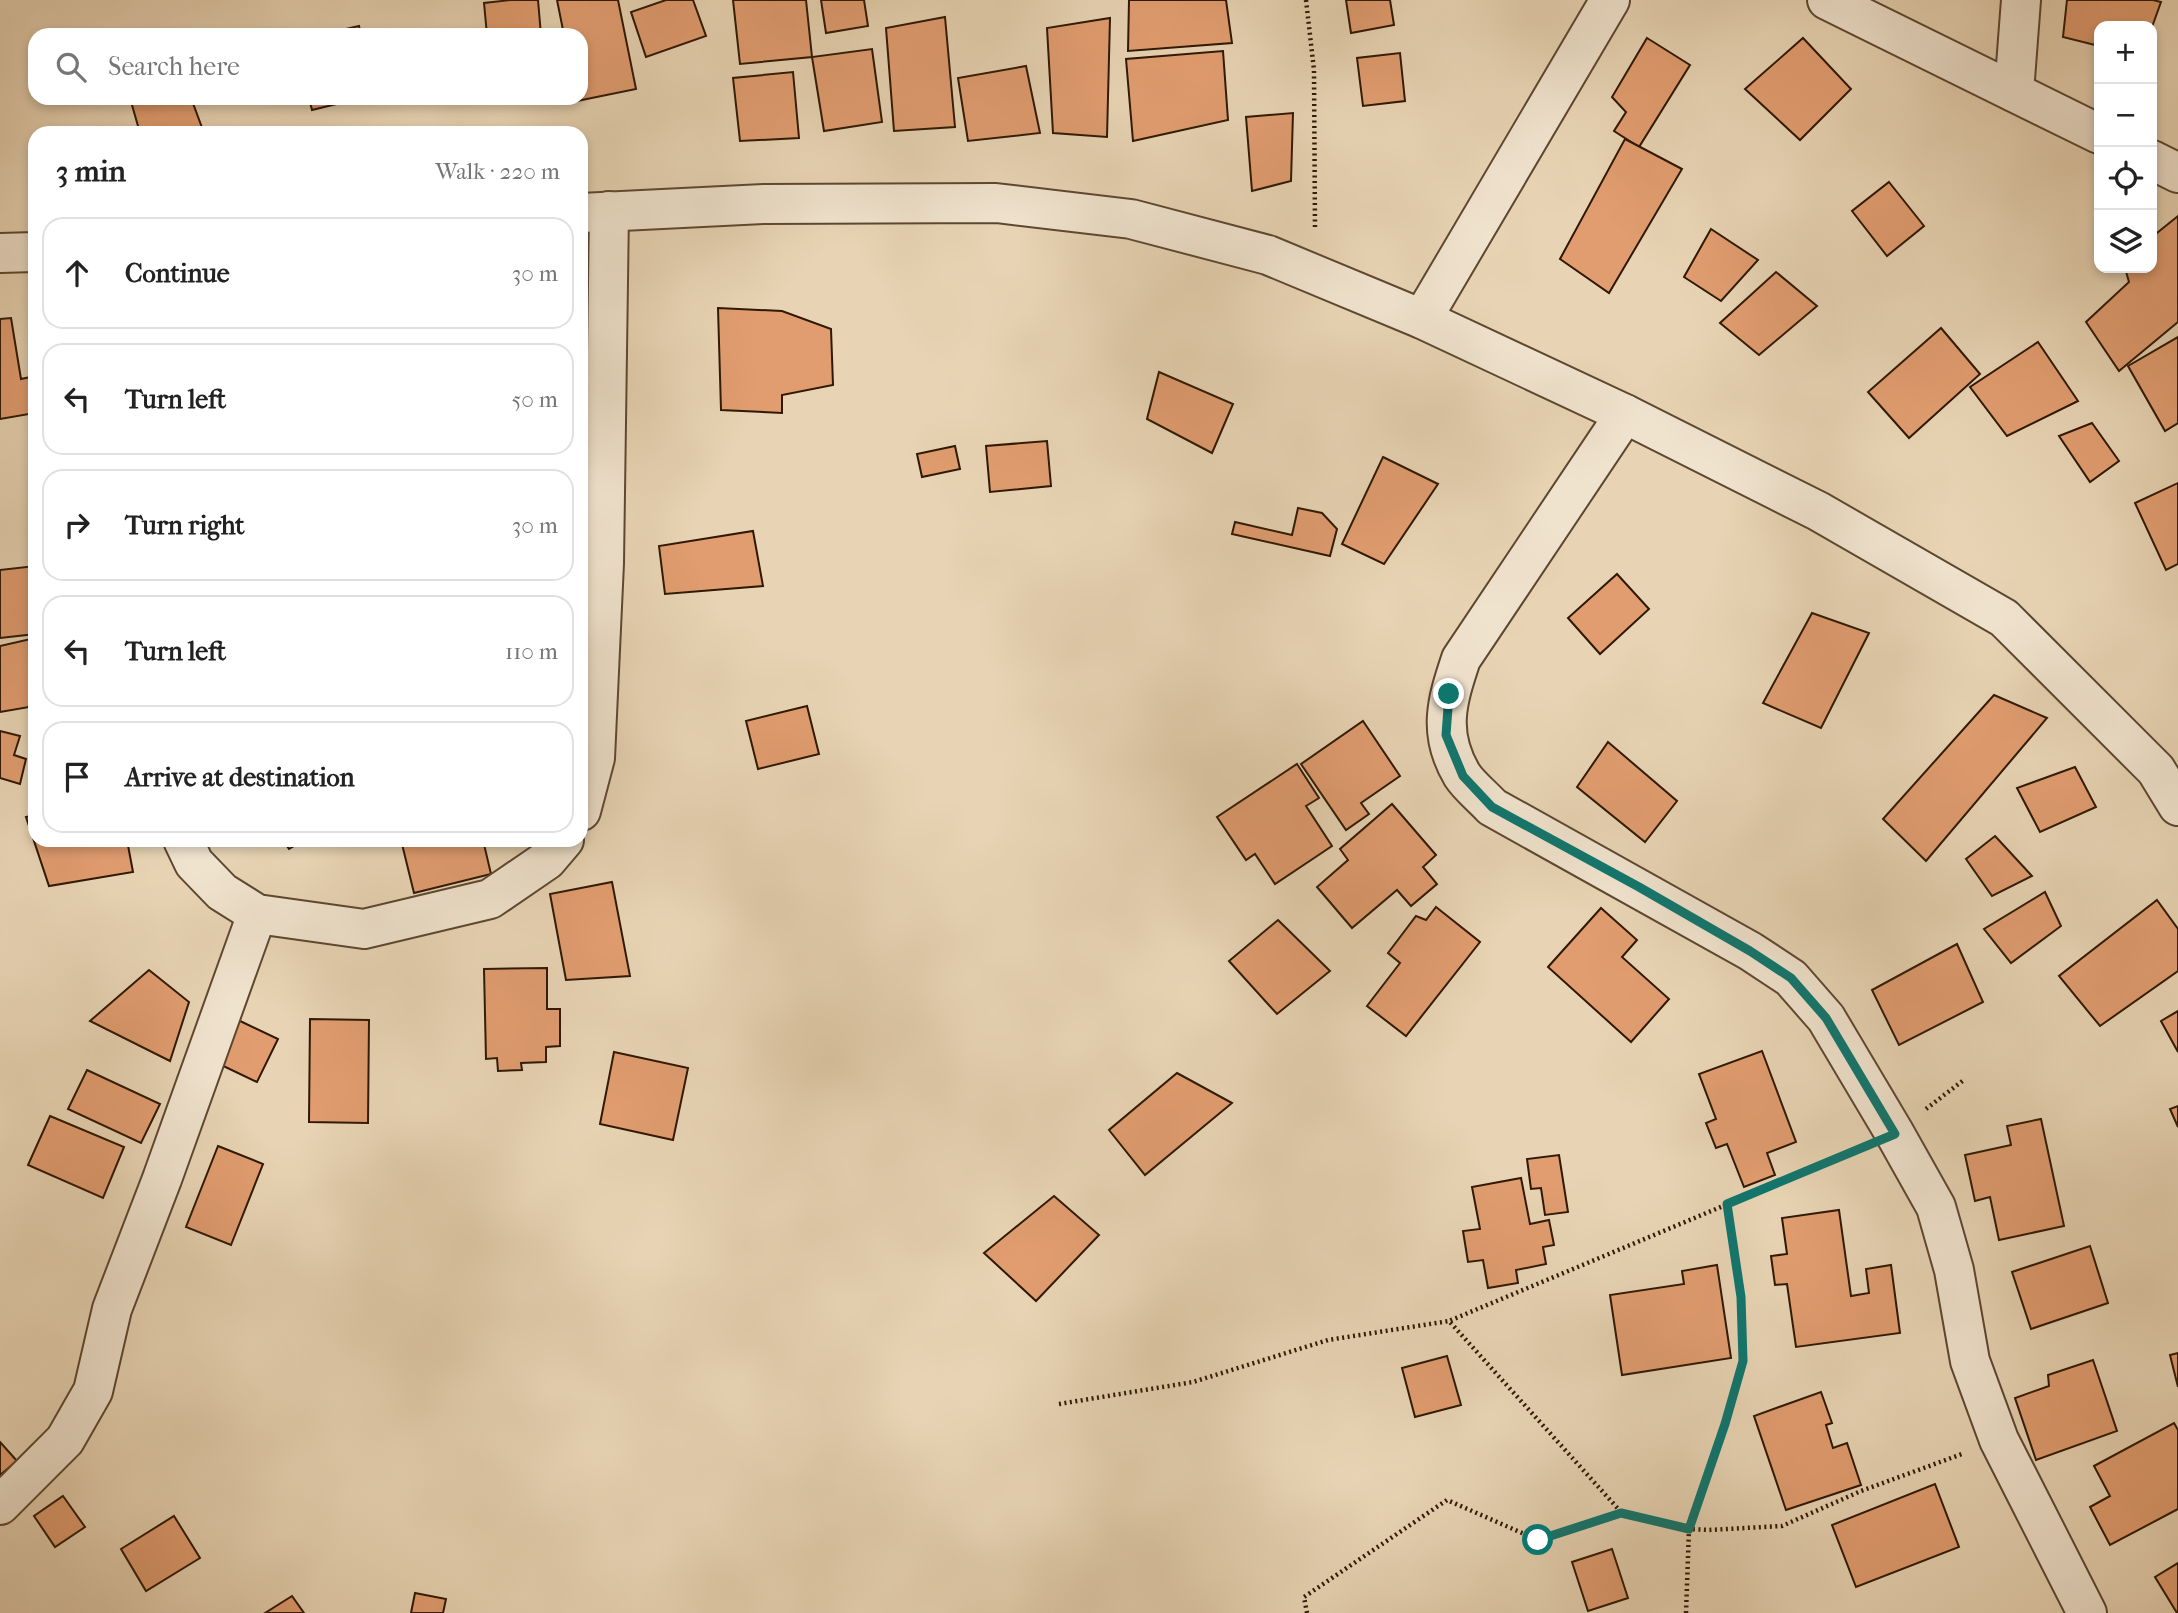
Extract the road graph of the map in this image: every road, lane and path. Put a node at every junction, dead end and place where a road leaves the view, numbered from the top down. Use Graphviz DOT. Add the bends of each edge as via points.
graph roads {
  1 [pos="1306,0"];
  2 [pos="1610,0"];
  3 [pos="1827,0"];
  4 [pos="2021,0"];
  5 [pos="2014,92"];
  6 [pos="2094,132"];
  7 [pos="2157,162"];
  8 [pos="2178,173"];
  9 [pos="595,212"];
  10 [pos="1316,237"];
  11 [pos="28,252"];
  12 [pos="0,253"];
  13 [pos="1422,319"];
  14 [pos="1625,414"];
  15 [pos="2167,764"];
  16 [pos="588,784"];
  17 [pos="2178,806"];
  18 [pos="186,847"];
  19 [pos="558,847"];
  20 [pos="257,914"];
  21 [pos="1965,1079"];
  22 [pos="1895,1134"];
  23 [pos="1727,1204"];
  24 [pos="1449,1321"];
  25 [pos="1059,1404"];
  26 [pos="1999,1440"];
  27 [pos="0,1505"];
  28 [pos="1621,1513"];
  29 [pos="1689,1529"];
  30 [pos="1307,1613"];
  31 [pos="1686,1613"];
  32 [pos="2087,1613"];
  1 -- 10 [label="path" via="1314,71"];
  2 -- 13 [label="street"];
  3 -- 5 [label="street"];
  4 -- 5 [label="street"];
  5 -- 6 [label="street"];
  7 -- 8 [label="street"];
  9 -- 13 [label="street" via="996,203 1131,219 1268,255"];
  9 -- 16 [label="street" via="604,550 596,744"];
  11 -- 12 [label="street"];
  13 -- 14 [label="street"];
  14 -- 15 [label="street" via="1818,511 2004,618"];
  14 -- 22 [label="street" via="1461,659 1449,694 1446,735 1463,776 1492,807 1639,887 1791,978 1826,1018"];
  15 -- 17 [label="street"];
  18 -- 20 [label="street" via="194,863 222,892"];
  19 -- 20 [label="street" via="547,860 490,899 364,929"];
  20 -- 27 [label="street" via="112,1309 93,1391 65,1440"];
  21 -- 22 [label="path"];
  22 -- 23 [label="path"];
  22 -- 26 [label="street" via="1936,1207 1954,1270 1970,1361"];
  23 -- 24 [label="path"];
  23 -- 29 [label="path" via="1741,1297 1743,1361"];
  24 -- 25 [label="path" via="1328,1340 1193,1382"];
  24 -- 28 [label="path"];
  26 -- 29 [label="path" via="1861,1491 1783,1526"];
  26 -- 32 [label="street"];
  28 -- 29 [label="path"];
  28 -- 30 [label="path" via="1538,1540 1447,1500 1304,1597"];
  29 -- 31 [label="path"];
}
